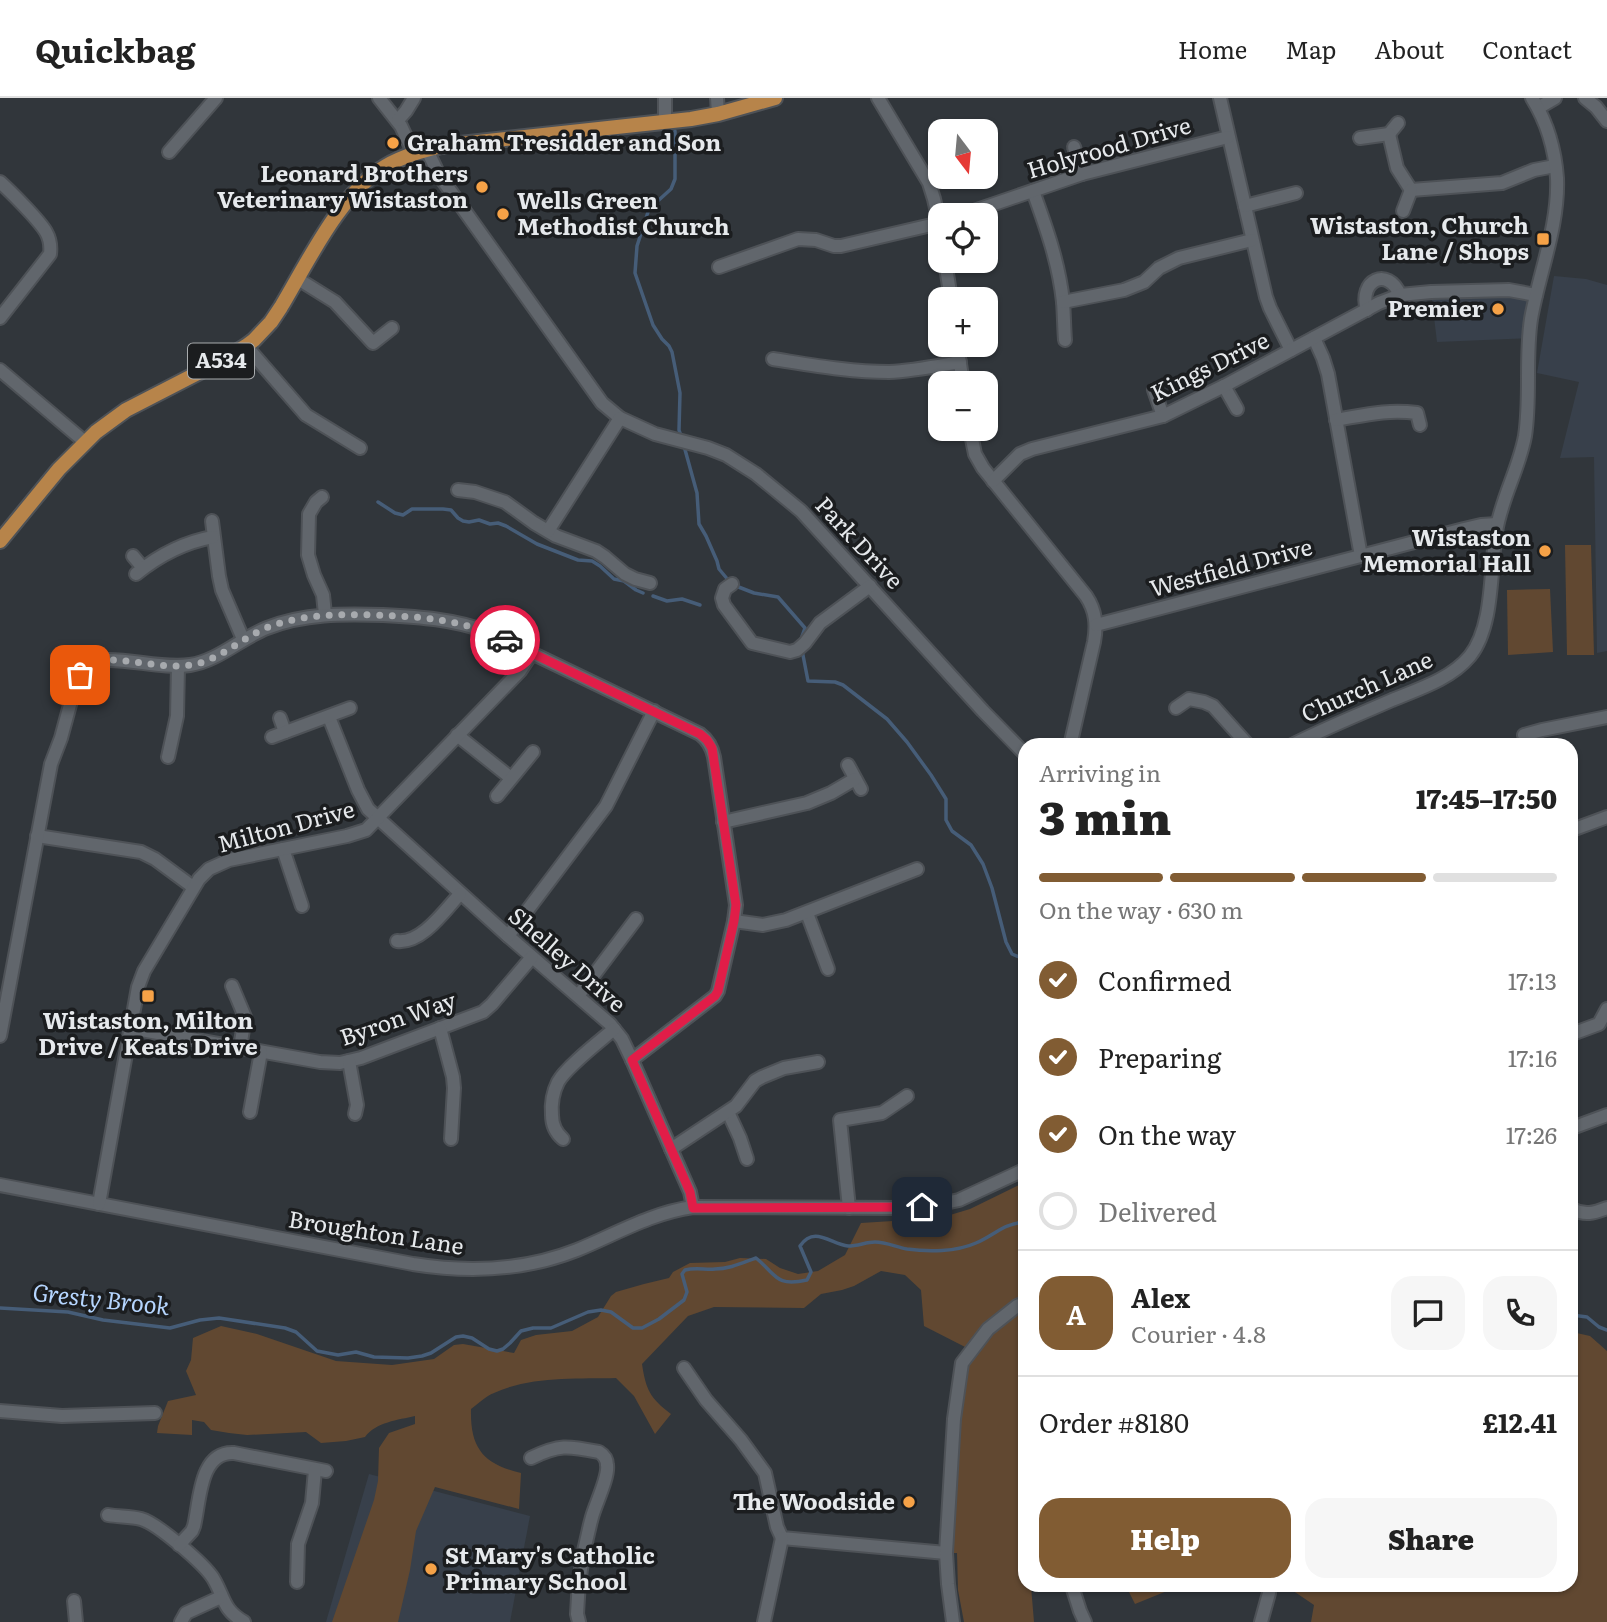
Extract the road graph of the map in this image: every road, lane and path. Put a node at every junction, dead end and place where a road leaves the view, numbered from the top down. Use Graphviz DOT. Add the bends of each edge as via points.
graph roads {
  1 [pos="216,98"];
  2 [pos="379,98"];
  3 [pos="414,98"];
  4 [pos="665,98"];
  5 [pos="717,98"];
  6 [pos="775,98"];
  7 [pos="878,98"];
  8 [pos="1220,98"];
  9 [pos="1556,98"];
  10 [pos="1585,98"];
  11 [pos="1535,103"];
  12 [pos="718,114"];
  13 [pos="398,120"];
  14 [pos="665,121"];
  15 [pos="1607,121"];
  16 [pos="1398,123"];
  17 [pos="1389,134"];
  18 [pos="1228,137"];
  19 [pos="1360,138"];
  20 [pos="1074,147"];
  21 [pos="169,152"];
  22 [pos="420,152"];
  23 [pos="1555,166"];
  24 [pos="1082,174"];
  25 [pos="0,182"];
  26 [pos="1410,190"];
  27 [pos="1033,191"];
  28 [pos="1298,193"];
  29 [pos="935,203"];
  30 [pos="998,203"];
  31 [pos="1245,206"];
  32 [pos="1403,211"];
  33 [pos="928,227"];
  34 [pos="1252,240"];
  35 [pos="720,268"];
  36 [pos="298,279"];
  37 [pos="1400,295"];
  38 [pos="1536,295"];
  39 [pos="1063,302"];
  40 [pos="1367,310"];
  41 [pos="0,318"];
  42 [pos="392,328"];
  43 [pos="1314,338"];
  44 [pos="1065,340"];
  45 [pos="246,346"];
  46 [pos="1292,350"];
  47 [pos="959,357"];
  48 [pos="772,358"];
  49 [pos="960,362"];
  50 [pos="0,370"];
  51 [pos="961,371"];
  52 [pos="1224,386"];
  53 [pos="1154,390"];
  54 [pos="1237,409"];
  55 [pos="1420,414"];
  56 [pos="1163,416"];
  57 [pos="620,418"];
  58 [pos="1336,421"];
  59 [pos="972,441"];
  60 [pos="85,442"];
  61 [pos="360,448"];
  62 [pos="993,481"];
  63 [pos="458,490"];
  64 [pos="316,499"];
  65 [pos="212,521"];
  66 [pos="1497,524"];
  67 [pos="548,531"];
  68 [pos="213,537"];
  69 [pos="0,541"];
  70 [pos="134,556"];
  71 [pos="1361,556"];
  72 [pos="650,583"];
  73 [pos="732,584"];
  74 [pos="870,586"];
  75 [pos="325,614"];
  76 [pos="1096,625"];
  77 [pos="243,639"];
  78 [pos="532,653"];
  79 [pos="178,666"];
  80 [pos="350,708"];
  81 [pos="1176,708"];
  82 [pos="654,711"];
  83 [pos="329,717"];
  84 [pos="1607,717"];
  85 [pos="280,718"];
  86 [pos="285,732"];
  87 [pos="457,735"];
  88 [pos="1524,735"];
  89 [pos="272,737"];
  90 [pos="1072,738"];
  91 [pos="1242,738"];
  92 [pos="1308,738"];
  93 [pos="1018,747"];
  94 [pos="533,752"];
  95 [pos="168,757"];
  96 [pos="848,765"];
  97 [pos="512,778"];
  98 [pos="497,796"];
  99 [pos="1607,817"];
  100 [pos="377,818"];
  101 [pos="723,822"];
  102 [pos="1578,828"];
  103 [pos="37,836"];
  104 [pos="283,849"];
  105 [pos="918,869"];
  106 [pos="905,874"];
  107 [pos="193,887"];
  108 [pos="909,887"];
  109 [pos="460,894"];
  110 [pos="303,906"];
  111 [pos="807,913"];
  112 [pos="636,919"];
  113 [pos="734,921"];
  114 [pos="508,936"];
  115 [pos="397,941"];
  116 [pos="532,957"];
  117 [pos="828,969"];
  118 [pos="232,992"];
  119 [pos="578,996"];
  120 [pos="1607,1009"];
  121 [pos="130,1028"];
  122 [pos="440,1028"];
  123 [pos="614,1029"];
  124 [pos="1578,1032"];
  125 [pos="0,1036"];
  126 [pos="240,1048"];
  127 [pos="261,1052"];
  128 [pos="632,1060"];
  129 [pos="349,1061"];
  130 [pos="818,1062"];
  131 [pos="907,1096"];
  132 [pos="250,1112"];
  133 [pos="728,1112"];
  134 [pos="355,1114"];
  135 [pos="1607,1115"];
  136 [pos="1578,1126"];
  137 [pos="557,1137"];
  138 [pos="450,1139"];
  139 [pos="671,1149"];
  140 [pos="747,1160"];
  141 [pos="1018,1173"];
  142 [pos="0,1185"];
  143 [pos="99,1204"];
  144 [pos="693,1208"];
  145 [pos="849,1208"];
  146 [pos="1607,1208"];
  147 [pos="1578,1212"];
  148 [pos="1018,1306"];
  149 [pos="684,1368"];
  150 [pos="0,1411"];
  151 [pos="155,1413"];
  152 [pos="531,1458"];
  153 [pos="108,1515"];
  154 [pos="782,1538"];
  155 [pos="178,1545"];
  156 [pos="946,1553"];
  157 [pos="298,1582"];
  158 [pos="1074,1592"];
  159 [pos="1269,1593"];
  160 [pos="221,1597"];
  161 [pos="74,1601"];
  162 [pos="76,1622"];
  163 [pos="181,1622"];
  164 [pos="244,1622"];
  165 [pos="579,1622"];
  166 [pos="764,1622"];
  167 [pos="953,1622"];
  168 [pos="1085,1622"];
  169 [pos="1261,1622"];
  1 -- 21 [label="street"];
  2 -- 13 [label="street"];
  3 -- 13 [label="street"];
  4 -- 14 [label="street"];
  5 -- 12 [label="street"];
  6 -- 12 [label="main road, A534"];
  7 -- 29 [label="street" via="929,183"];
  8 -- 18 [label="street"];
  9 -- 11 [label="street"];
  10 -- 15 [label="street"];
  11 -- 23 [label="street, Church Lane" via="1549,134"];
  12 -- 14 [label="main road, A534"];
  13 -- 22 [label="street"];
  14 -- 22 [label="main road, A534" via="465,142"];
  16 -- 17 [label="street"];
  17 -- 19 [label="street"];
  17 -- 26 [label="street" via="1397,168"];
  18 -- 24 [label="street, Holyrood Drive"];
  18 -- 31 [label="street"];
  20 -- 24 [label="street"];
  22 -- 36 [label="main road, A534" via="381,170 348,199"];
  22 -- 57 [label="street" via="595,393"];
  23 -- 26 [label="street" via="1502,183"];
  23 -- 38 [label="street, Church Lane" via="1554,212"];
  24 -- 27 [label="street, Holyrood Drive"];
  25 -- 41 [label="street" via="43,229 51,250"];
  26 -- 32 [label="street"];
  27 -- 30 [label="street, Holyrood Drive"];
  27 -- 39 [label="street"];
  28 -- 31 [label="street"];
  31 -- 34 [label="street"];
  33 -- 35 [label="street" via="841,246 799,239"];
  34 -- 39 [label="street" via="1179,258 1124,290"];
  34 -- 46 [label="street" via="1270,308"];
  36 -- 42 [label="street" via="335,302 373,343"];
  36 -- 45 [label="main road, A534" via="271,322"];
  37 -- 38 [label="street, Kings Drive" via="1509,290"];
  37 -- 40 [label="street, Kings Drive"];
  37 -- 40 [label="street" via="1390,281 1373,282 1365,292"];
  38 -- 66 [label="street, Church Lane" via="1529,338 1525,434"];
  39 -- 44 [label="street"];
  40 -- 43 [label="street, Kings Drive"];
  43 -- 46 [label="street, Kings Drive"];
  43 -- 58 [label="street" via="1326,366"];
  45 -- 60 [label="main road, A534" via="126,410"];
  45 -- 61 [label="street" via="306,415"];
  46 -- 52 [label="street, Kings Drive"];
  47 -- 49 [label="street"];
  48 -- 49 [label="street" via="868,371"];
  49 -- 51 [label="street"];
  50 -- 60 [label="street"];
  52 -- 54 [label="street"];
  52 -- 56 [label="street, Kings Drive"];
  53 -- 56 [label="street"];
  55 -- 58 [label="street" via="1390,411"];
  56 -- 62 [label="street, Kings Drive" via="1032,449 1020,454"];
  57 -- 67 [label="street"];
  57 -- 74 [label="street, Park Drive" via="655,434 708,448 756,474 802,511"];
  58 -- 71 [label="street"];
  59 -- 62 [label="street" via="978,461"];
  60 -- 69 [label="main road, A534"];
  62 -- 76 [label="street" via="1086,596"];
  63 -- 67 [label="street" via="505,502"];
  64 -- 75 [label="street" via="309,514 308,555"];
  65 -- 68 [label="street"];
  66 -- 71 [label="street, Westfield Drive"];
  66 -- 92 [label="street, Church Lane" via="1487,614 1471,654 1436,681"];
  67 -- 72 [label="street" via="596,551 625,575"];
  68 -- 70 [label="street" via="187,543 140,572"];
  68 -- 77 [label="street" via="222,590"];
  71 -- 76 [label="street, Westfield Drive"];
  73 -- 74 [label="street" via="725,589 724,605 752,643 790,652"];
  74 -- 93 [label="street, Park Drive"];
  75 -- 77 [label="street" via="288,621"];
  75 -- 78 [label="street" via="455,622"];
  76 -- 90 [label="street"];
  77 -- 79 [label="street" via="202,662"];
  78 -- 82 [label="street"];
  78 -- 87 [label="street, Milton Drive"];
  79 -- 95 [label="street"];
  79 -- 103 [label="street" via="105,660 80,675 51,764"];
  80 -- 83 [label="street"];
  81 -- 91 [label="street" via="1189,699 1213,706"];
  82 -- 101 [label="street" via="707,740 714,757"];
  82 -- 114 [label="street" via="606,806"];
  83 -- 86 [label="street"];
  83 -- 100 [label="street, Shelley Drive" via="358,790"];
  84 -- 88 [label="street"];
  85 -- 86 [label="street"];
  86 -- 89 [label="street"];
  87 -- 97 [label="street"];
  87 -- 100 [label="street, Milton Drive"];
  94 -- 97 [label="street"];
  96 -- 101 [label="street" via="858,784 807,803"];
  97 -- 98 [label="street"];
  99 -- 102 [label="street"];
  100 -- 104 [label="street, Milton Drive" via="355,834"];
  100 -- 109 [label="street, Shelley Drive"];
  101 -- 113 [label="street" via="736,905"];
  103 -- 107 [label="street" via="141,852"];
  103 -- 125 [label="street"];
  104 -- 107 [label="street, Milton Drive" via="223,862 209,869"];
  104 -- 110 [label="street"];
  105 -- 106 [label="street"];
  106 -- 108 [label="street"];
  106 -- 111 [label="street"];
  107 -- 121 [label="street, Milton Drive" via="141,978"];
  109 -- 114 [label="street, Shelley Drive"];
  109 -- 115 [label="street" via="423,933 409,941"];
  111 -- 113 [label="street" via="763,925"];
  111 -- 117 [label="street"];
  112 -- 119 [label="street"];
  113 -- 128 [label="street" via="717,994"];
  114 -- 116 [label="street, Shelley Drive"];
  116 -- 119 [label="street, Shelley Drive"];
  116 -- 122 [label="street, Byron Way" via="483,1012"];
  118 -- 126 [label="street" via="245,1017"];
  119 -- 123 [label="street, Shelley Drive"];
  120 -- 124 [label="street" via="1598,1024"];
  121 -- 126 [label="street, Byron Way"];
  121 -- 143 [label="street, Milton Drive"];
  122 -- 129 [label="street, Byron Way"];
  122 -- 138 [label="street" via="454,1088"];
  123 -- 128 [label="street, Shelley Drive"];
  123 -- 137 [label="street" via="557,1084 551,1109"];
  126 -- 127 [label="street, Byron Way"];
  127 -- 129 [label="street, Byron Way" via="320,1062"];
  127 -- 132 [label="street"];
  128 -- 139 [label="street, Shelley Drive"];
  129 -- 134 [label="street"];
  130 -- 133 [label="street" via="762,1077"];
  131 -- 145 [label="street" via="882,1113 840,1120"];
  133 -- 139 [label="street"];
  133 -- 140 [label="street" via="737,1147"];
  135 -- 136 [label="street"];
  139 -- 144 [label="street, Shelley Drive"];
  141 -- 145 [label="street, Broughton Lane" via="949,1203"];
  142 -- 143 [label="street, Broughton Lane"];
  143 -- 144 [label="street, Broughton Lane" via="413,1264 483,1270 556,1257 662,1213"];
  144 -- 145 [label="street, Broughton Lane"];
  146 -- 147 [label="street" via="1591,1214"];
  148 -- 156 [label="street" via="988,1329 962,1363"];
  149 -- 154 [label="street" via="765,1473"];
  150 -- 151 [label="street" via="62,1416"];
  152 -- 165 [label="street" via="564,1446 598,1452 607,1462 583,1549"];
  153 -- 155 [label="street" via="145,1520"];
  154 -- 156 [label="street"];
  154 -- 166 [label="street"];
  155 -- 157 [label="street" via="194,1526 204,1477 219,1456 234,1453 320,1471 298,1544"];
  155 -- 160 [label="street" via="209,1573"];
  156 -- 167 [label="street"];
  158 -- 168 [label="street"];
  159 -- 169 [label="street"];
  160 -- 163 [label="street" via="186,1613"];
  160 -- 164 [label="street" via="230,1613"];
  161 -- 162 [label="street"];
}
